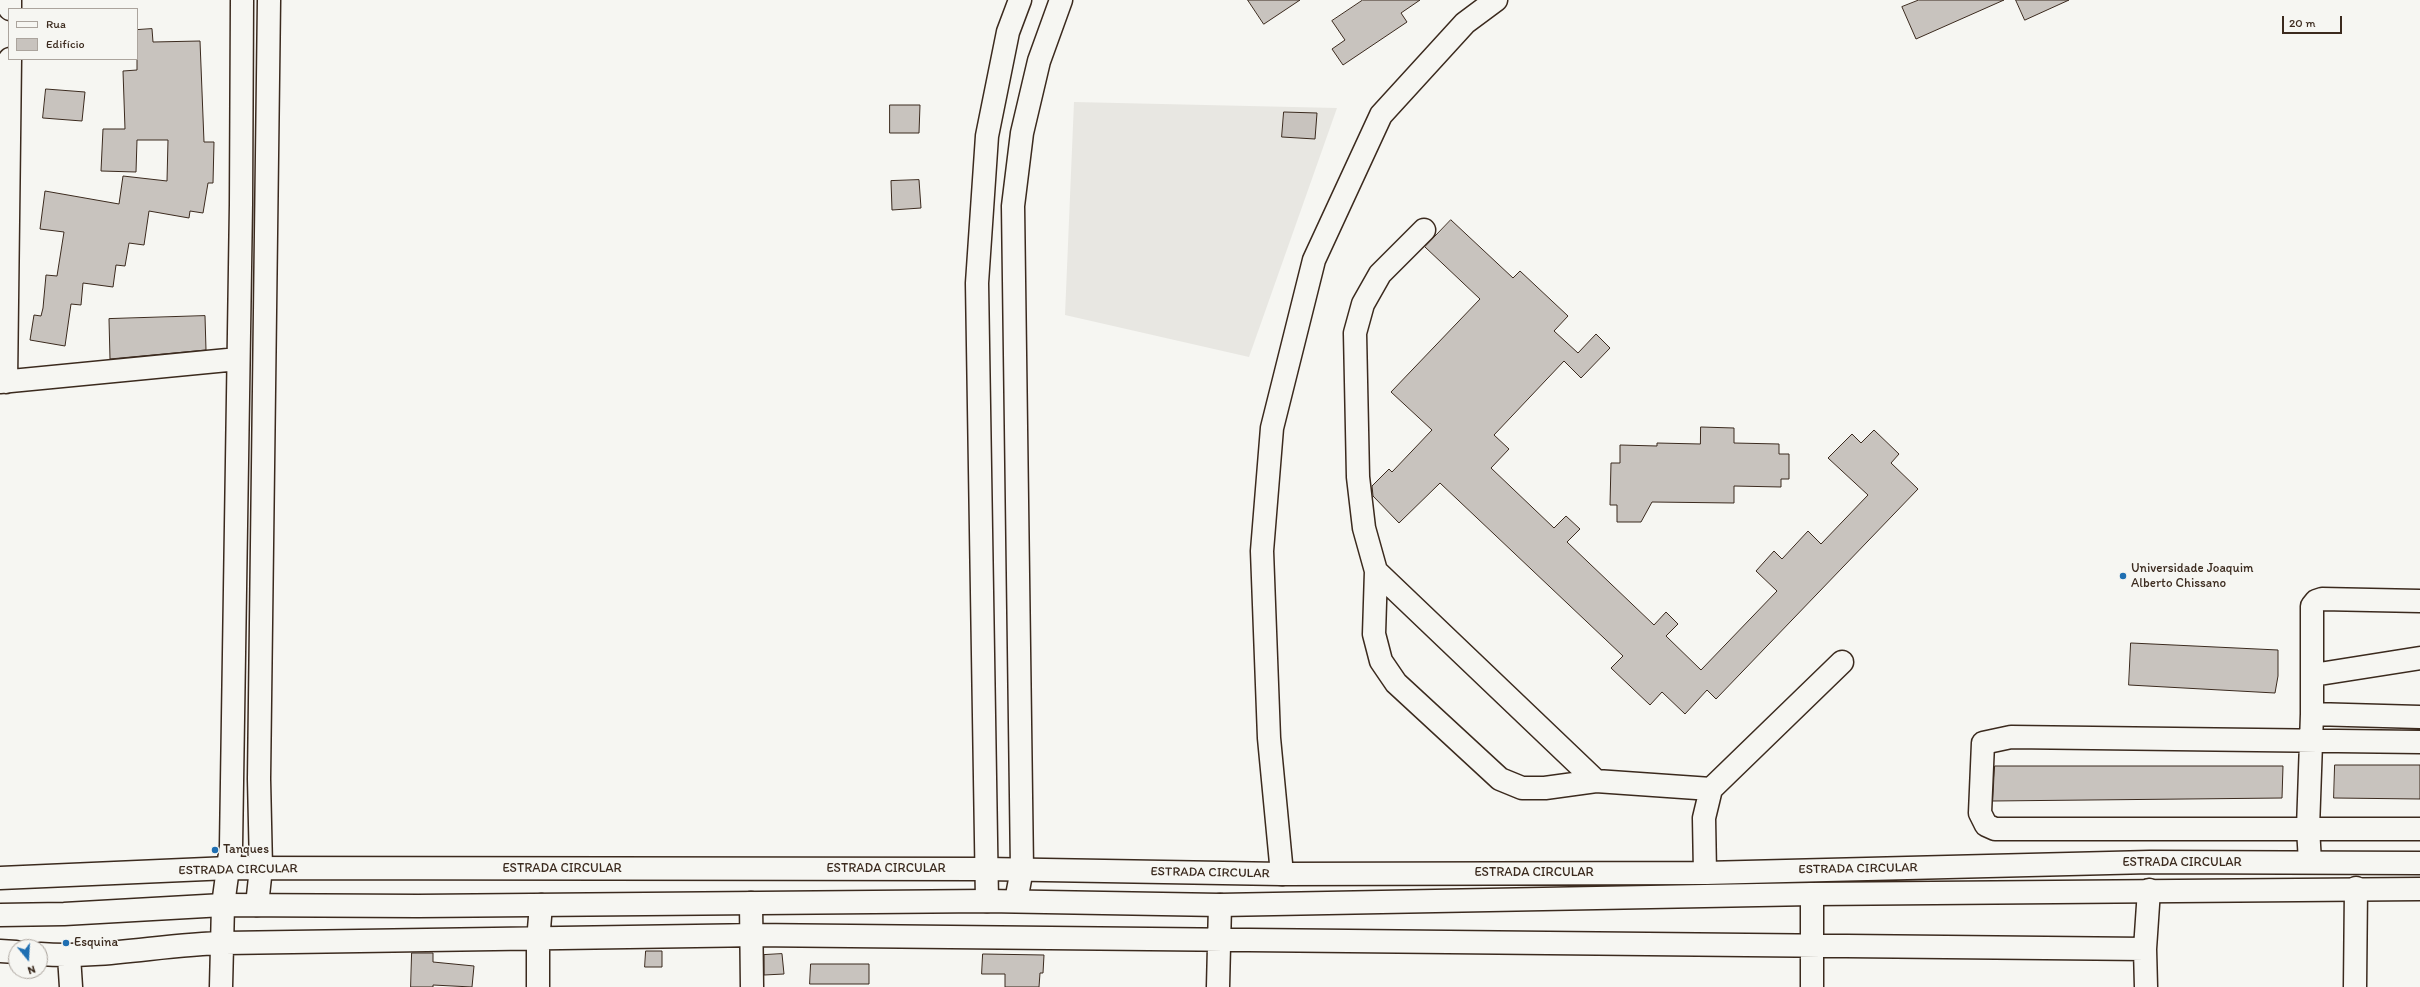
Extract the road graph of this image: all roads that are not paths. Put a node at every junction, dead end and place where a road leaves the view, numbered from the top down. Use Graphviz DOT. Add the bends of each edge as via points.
graph roads {
  1 [pos="242,0"];
  2 [pos="269,0"];
  3 [pos="1020,0"];
  4 [pos="1061,0"];
  5 [pos="1496,0"];
  6 [pos="10,60"];
  7 [pos="1424,230"];
  8 [pos="238,359"];
  9 [pos="3,382"];
  10 [pos="1376,571"];
  11 [pos="2420,601"];
  12 [pos="2420,658"];
  13 [pos="1842,662"];
  14 [pos="2313,675"];
  15 [pos="2312,714"];
  16 [pos="2420,717"];
  17 [pos="2311,740"];
  18 [pos="2420,742"];
  19 [pos="1596,781"];
  20 [pos="1711,789"];
  21 [pos="2308,828"];
  22 [pos="2420,829"];
  23 [pos="2310,862"];
  24 [pos="2420,863"];
  25 [pos="229,868"];
  26 [pos="261,868"];
  27 [pos="986,869"];
  28 [pos="1022,869"];
  29 [pos="1705,873"];
  30 [pos="1282,874"];
  31 [pos="0,878"];
  32 [pos="2356,888"];
  33 [pos="2420,889"];
  34 [pos="2149,890"];
  35 [pos="1812,894"];
  36 [pos="986,901"];
  37 [pos="1016,901"];
  38 [pos="751,903"];
  39 [pos="223,905"];
  40 [pos="257,905"];
  41 [pos="541,905"];
  42 [pos="1220,905"];
  43 [pos="0,915"];
  44 [pos="752,935"];
  45 [pos="538,940"];
  46 [pos="1219,940"];
  47 [pos="222,943"];
  48 [pos="1812,944"];
  49 [pos="2145,949"];
  50 [pos="48,955"];
  51 [pos="69,956"];
  52 [pos="70,987"];
  53 [pos="221,987"];
  54 [pos="538,987"];
  55 [pos="752,987"];
  56 [pos="1218,987"];
  57 [pos="1812,987"];
  58 [pos="2146,987"];
  59 [pos="2355,987"];
  1 -- 8 [label="street"];
  2 -- 26 [label="street" via="259,779"];
  3 -- 27 [label="street" via="1008,32 987,136 977,283"];
  4 -- 28 [label="street" via="1039,61 1022,133 1013,206"];
  5 -- 30 [label="street" via="1465,23 1381,115 1314,260 1272,428 1262,551 1269,738"];
  6 -- 9 [label="street"];
  7 -- 10 [label="street" via="1380,274 1362,304 1355,333 1358,477 1364,528"];
  8 -- 9 [label="street"];
  8 -- 25 [label="street"];
  10 -- 19 [label="street"];
  10 -- 19 [label="street" via="1374,634 1381,660 1396,683 1500,779 1522,788 1545,788"];
  11 -- 14 [label="street" via="2316,601 2312,606"];
  12 -- 14 [label="street"];
  13 -- 20 [label="street"];
  14 -- 15 [label="street"];
  15 -- 16 [label="street"];
  15 -- 17 [label="street"];
  17 -- 18 [label="street"];
  17 -- 21 [label="street"];
  17 -- 21 [label="street" via="2011,737 1983,743 1980,813 1986,825 1994,829"];
  19 -- 20 [label="street"];
  20 -- 29 [label="street" via="1704,818"];
  21 -- 22 [label="street"];
  21 -- 23 [label="street"];
  23 -- 24 [label="street, ESTRADA CIRCULAR"];
  23 -- 29 [label="street, ESTRADA CIRCULAR" via="2142,862"];
  25 -- 26 [label="street, ESTRADA CIRCULAR"];
  25 -- 31 [label="street, ESTRADA CIRCULAR"];
  25 -- 39 [label="street"];
  26 -- 27 [label="street, ESTRADA CIRCULAR"];
  26 -- 40 [label="street"];
  27 -- 28 [label="street, ESTRADA CIRCULAR"];
  27 -- 36 [label="street"];
  28 -- 30 [label="street, ESTRADA CIRCULAR"];
  28 -- 37 [label="street"];
  29 -- 30 [label="street, ESTRADA CIRCULAR"];
  32 -- 33 [label="street"];
  32 -- 34 [label="street"];
  32 -- 59 [label="street"];
  34 -- 35 [label="street"];
  34 -- 49 [label="street"];
  35 -- 42 [label="street"];
  35 -- 48 [label="street"];
  36 -- 37 [label="street"];
  36 -- 38 [label="street"];
  37 -- 42 [label="street"];
  38 -- 41 [label="street"];
  38 -- 44 [label="street"];
  39 -- 40 [label="street"];
  39 -- 43 [label="street"];
  39 -- 47 [label="street"];
  40 -- 41 [label="street"];
  41 -- 45 [label="street"];
  42 -- 46 [label="street"];
  44 -- 45 [label="street"];
  44 -- 46 [label="street"];
  44 -- 55 [label="street"];
  45 -- 47 [label="street"];
  45 -- 54 [label="street"];
  46 -- 48 [label="street"];
  46 -- 56 [label="street"];
  47 -- 51 [label="street"];
  47 -- 53 [label="street"];
  48 -- 49 [label="street"];
  48 -- 57 [label="street"];
  49 -- 58 [label="street"];
  50 -- 51 [label="street"];
  51 -- 52 [label="street"];
}
